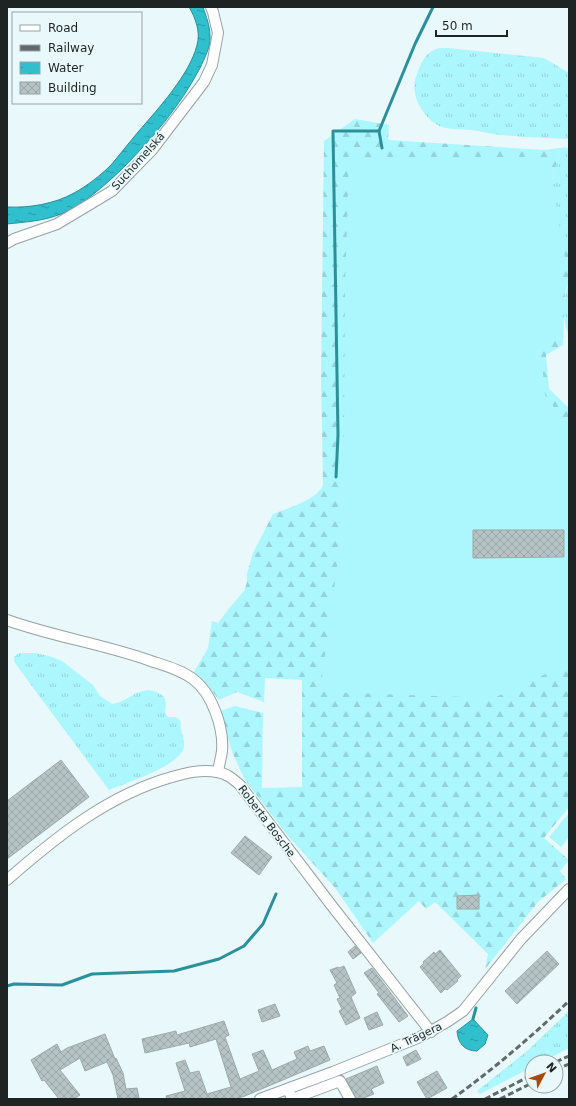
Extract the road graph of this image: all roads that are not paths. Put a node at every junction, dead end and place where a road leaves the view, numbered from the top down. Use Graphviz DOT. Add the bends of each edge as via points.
graph roads {
  1 [pos="211,7"];
  2 [pos="7,243"];
  3 [pos="7,620"];
  4 [pos="218,772"];
  5 [pos="7,880"];
  6 [pos="569,889"];
  7 [pos="431,1032"];
  8 [pos="288,1089"];
  9 [pos="260,1099"];
  10 [pos="350,1099"];
  1 -- 2 [label="street, Suchomelská" via="218,33 212,66 204,82 152,150 112,191 57,224"];
  3 -- 4 [label="street" via="133,654 172,668 194,680 212,702 218,721 222,750"];
  4 -- 5 [label="street, Roberta Bosche" via="196,771 184,774 121,797 69,829"];
  4 -- 7 [label="street, Roberta Bosche" via="240,785"];
  6 -- 7 [label="street, A. Trägera" via="521,939 463,1011"];
  7 -- 8 [label="street, A. Trägera"];
  8 -- 9 [label="street, A. Trägera"];
  8 -- 10 [label="street" via="292,1099 340,1080"];
}
